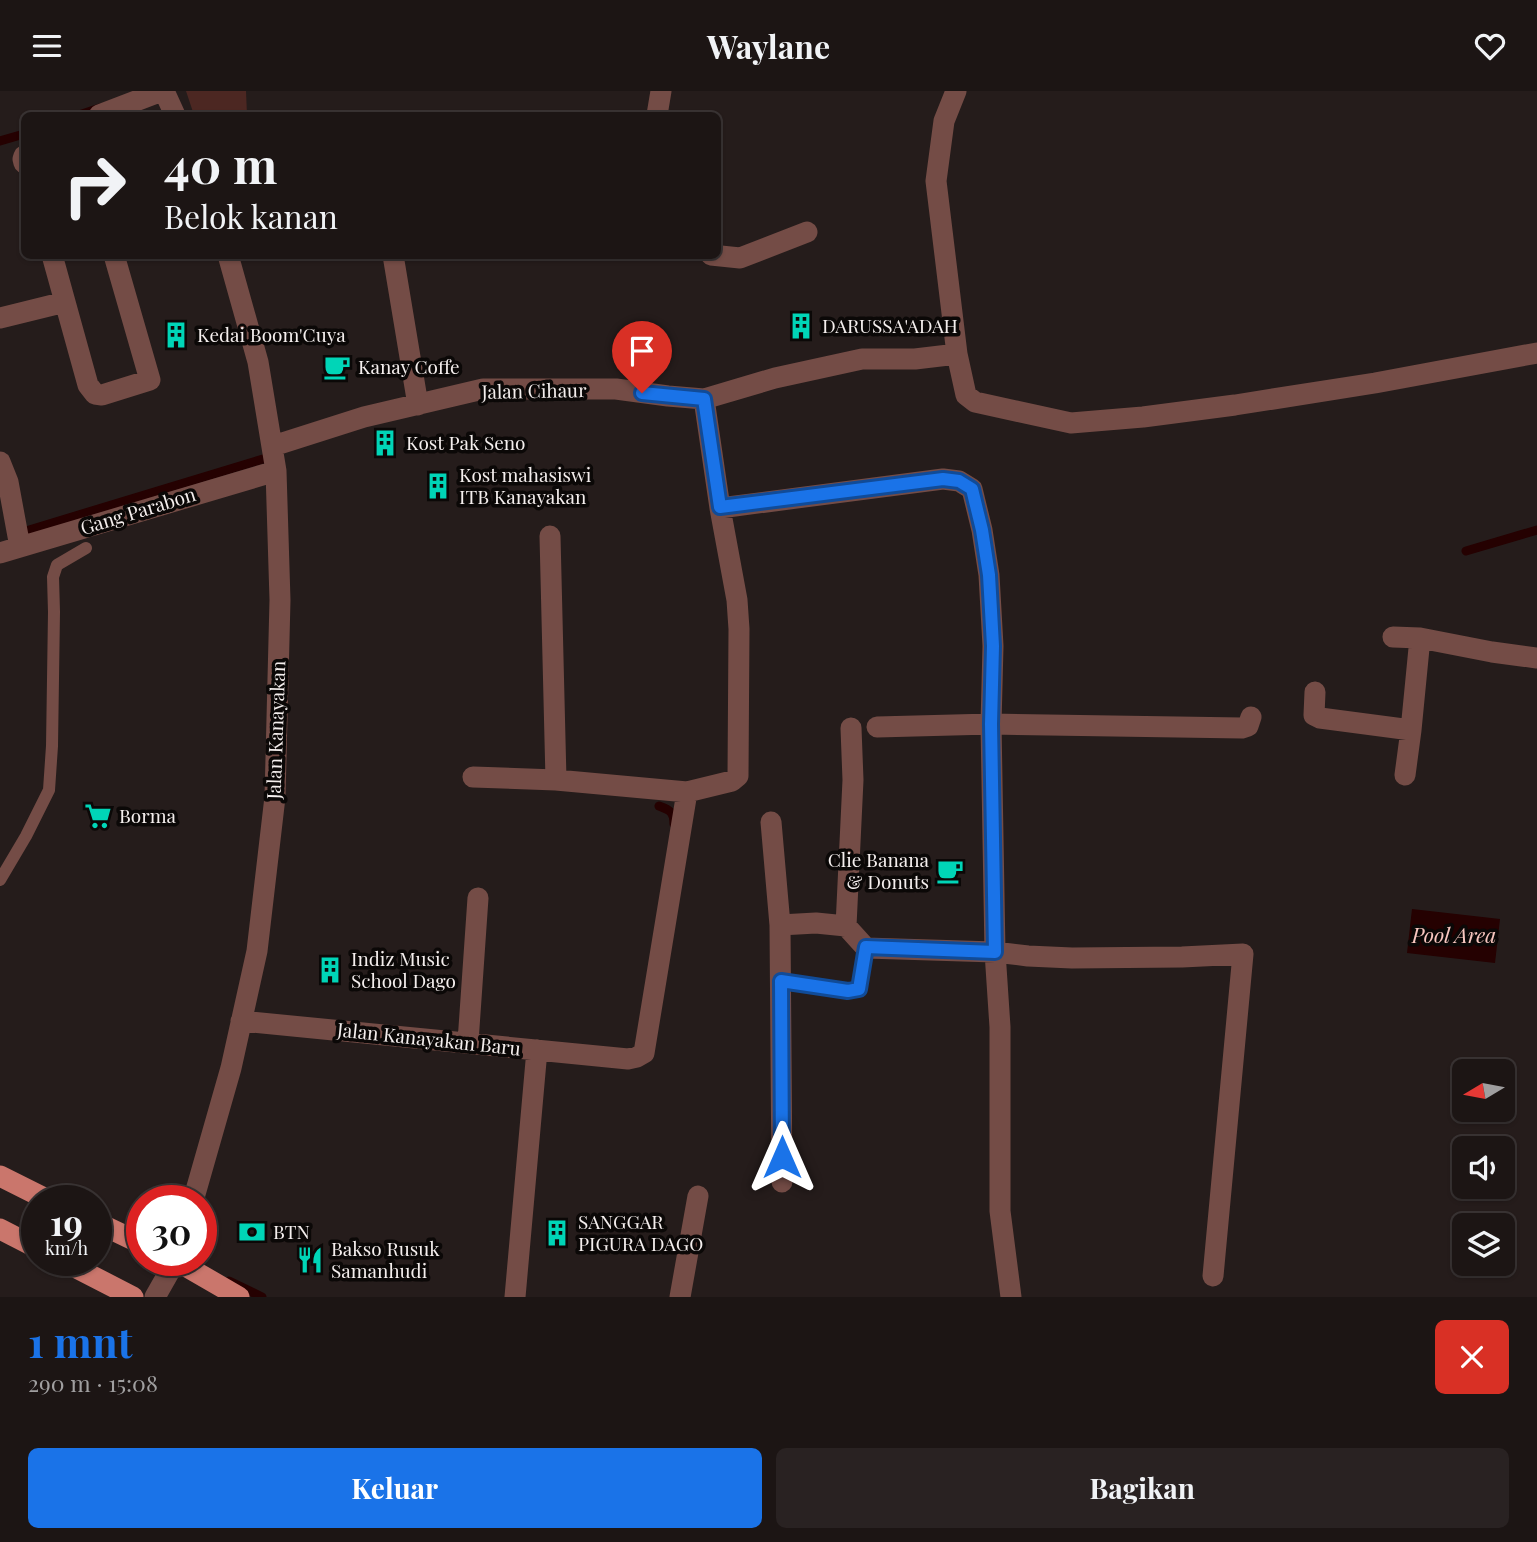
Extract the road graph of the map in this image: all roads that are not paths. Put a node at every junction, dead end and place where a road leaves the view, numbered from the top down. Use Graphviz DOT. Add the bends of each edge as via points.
graph roads {
  1 [pos="163,91"];
  2 [pos="661,91"];
  3 [pos="956,91"];
  4 [pos="107,112"];
  5 [pos="174,112"];
  6 [pos="658,112"];
  7 [pos="807,232"];
  8 [pos="721,256"];
  9 [pos="53,259"];
  10 [pos="115,259"];
  11 [pos="229,259"];
  12 [pos="394,259"];
  13 [pos="65,302"];
  14 [pos="0,318"];
  15 [pos="1537,353"];
  16 [pos="957,354"];
  17 [pos="704,399"];
  18 [pos="418,405"];
  19 [pos="273,446"];
  20 [pos="0,462"];
  21 [pos="276,471"];
  22 [pos="720,507"];
  23 [pos="550,537"];
  24 [pos="86,548"];
  25 [pos="10,550"];
  26 [pos="1393,636"];
  27 [pos="1420,638"];
  28 [pos="1537,658"];
  29 [pos="1315,692"];
  30 [pos="1251,717"];
  31 [pos="991,724"];
  32 [pos="877,727"];
  33 [pos="851,728"];
  34 [pos="1411,730"];
  35 [pos="1405,775"];
  36 [pos="473,777"];
  37 [pos="556,780"];
  38 [pos="687,792"];
  39 [pos="771,822"];
  40 [pos="0,880"];
  41 [pos="478,898"];
  42 [pos="780,925"];
  43 [pos="846,926"];
  44 [pos="866,947"];
  45 [pos="995,952"];
  46 [pos="781,981"];
  47 [pos="241,1021"];
  48 [pos="468,1042"];
  49 [pos="537,1050"];
  50 [pos="0,1176"];
  51 [pos="782,1182"];
  52 [pos="198,1185"];
  53 [pos="21,1186"];
  54 [pos="698,1196"];
  55 [pos="0,1229"];
  56 [pos="21,1240"];
  57 [pos="92,1276"];
  58 [pos="167,1276"];
  59 [pos="203,1276"];
  60 [pos="1213,1276"];
  61 [pos="133,1297"];
  62 [pos="155,1297"];
  63 [pos="239,1297"];
  64 [pos="515,1297"];
  65 [pos="680,1297"];
  66 [pos="1011,1297"];
  1 -- 4 [label="street"];
  1 -- 5 [label="street"];
  2 -- 6 [label="street"];
  3 -- 16 [label="street" via="944,121 936,181"];
  7 -- 8 [label="street" via="740,258"];
  9 -- 13 [label="street"];
  10 -- 13 [label="street" via="150,380 95,394 88,385"];
  11 -- 19 [label="street, Jalan Kanayakan" via="258,362"];
  12 -- 18 [label="street"];
  13 -- 14 [label="street"];
  15 -- 16 [label="street" via="1235,405 1070,423 975,403 967,395"];
  16 -- 17 [label="street" via="862,359"];
  17 -- 18 [label="street, Jalan Cihaur" via="616,389 483,389"];
  17 -- 22 [label="street"];
  18 -- 19 [label="street, Jalan Cihaur"];
  19 -- 21 [label="street, Jalan Kanayakan"];
  20 -- 25 [label="street" via="8,482"];
  21 -- 25 [label="street, Gang Parabon"];
  21 -- 47 [label="street, Jalan Kanayakan" via="280,600 275,797 257,951"];
  22 -- 31 [label="street" via="943,479 972,489 989,575"];
  22 -- 38 [label="street" via="739,629 738,776"];
  23 -- 37 [label="street"];
  24 -- 40 [label="lane" via="57,565 53,577 49,790"];
  26 -- 27 [label="street"];
  27 -- 28 [label="street"];
  27 -- 34 [label="street"];
  29 -- 34 [label="street" via="1314,715 1320,718"];
  30 -- 31 [label="street" via="1242,728"];
  31 -- 32 [label="street"];
  31 -- 45 [label="street"];
  33 -- 43 [label="street"];
  34 -- 35 [label="street"];
  36 -- 37 [label="street"];
  37 -- 38 [label="street"];
  38 -- 49 [label="street" via="643,1053 628,1059"];
  39 -- 42 [label="street"];
  41 -- 48 [label="street"];
  42 -- 43 [label="street"];
  42 -- 46 [label="street"];
  43 -- 44 [label="street"];
  44 -- 45 [label="street"];
  44 -- 46 [label="lane" via="859,989"];
  45 -- 60 [label="street" via="1127,958 1243,954"];
  45 -- 66 [label="street" via="1000,1027 1000,1211"];
  46 -- 51 [label="street"];
  47 -- 48 [label="street, Jalan Kanayakan Baru"];
  47 -- 52 [label="street, Jalan Kanayakan"];
  48 -- 49 [label="street, Jalan Kanayakan Baru"];
  49 -- 64 [label="street, Jalan Kanayakan Baru"];
  50 -- 53 [label="main road"];
  54 -- 65 [label="street"];
  55 -- 56 [label="main road"];
  57 -- 61 [label="main road"];
  58 -- 62 [label="street"];
  59 -- 63 [label="main road"];
}
